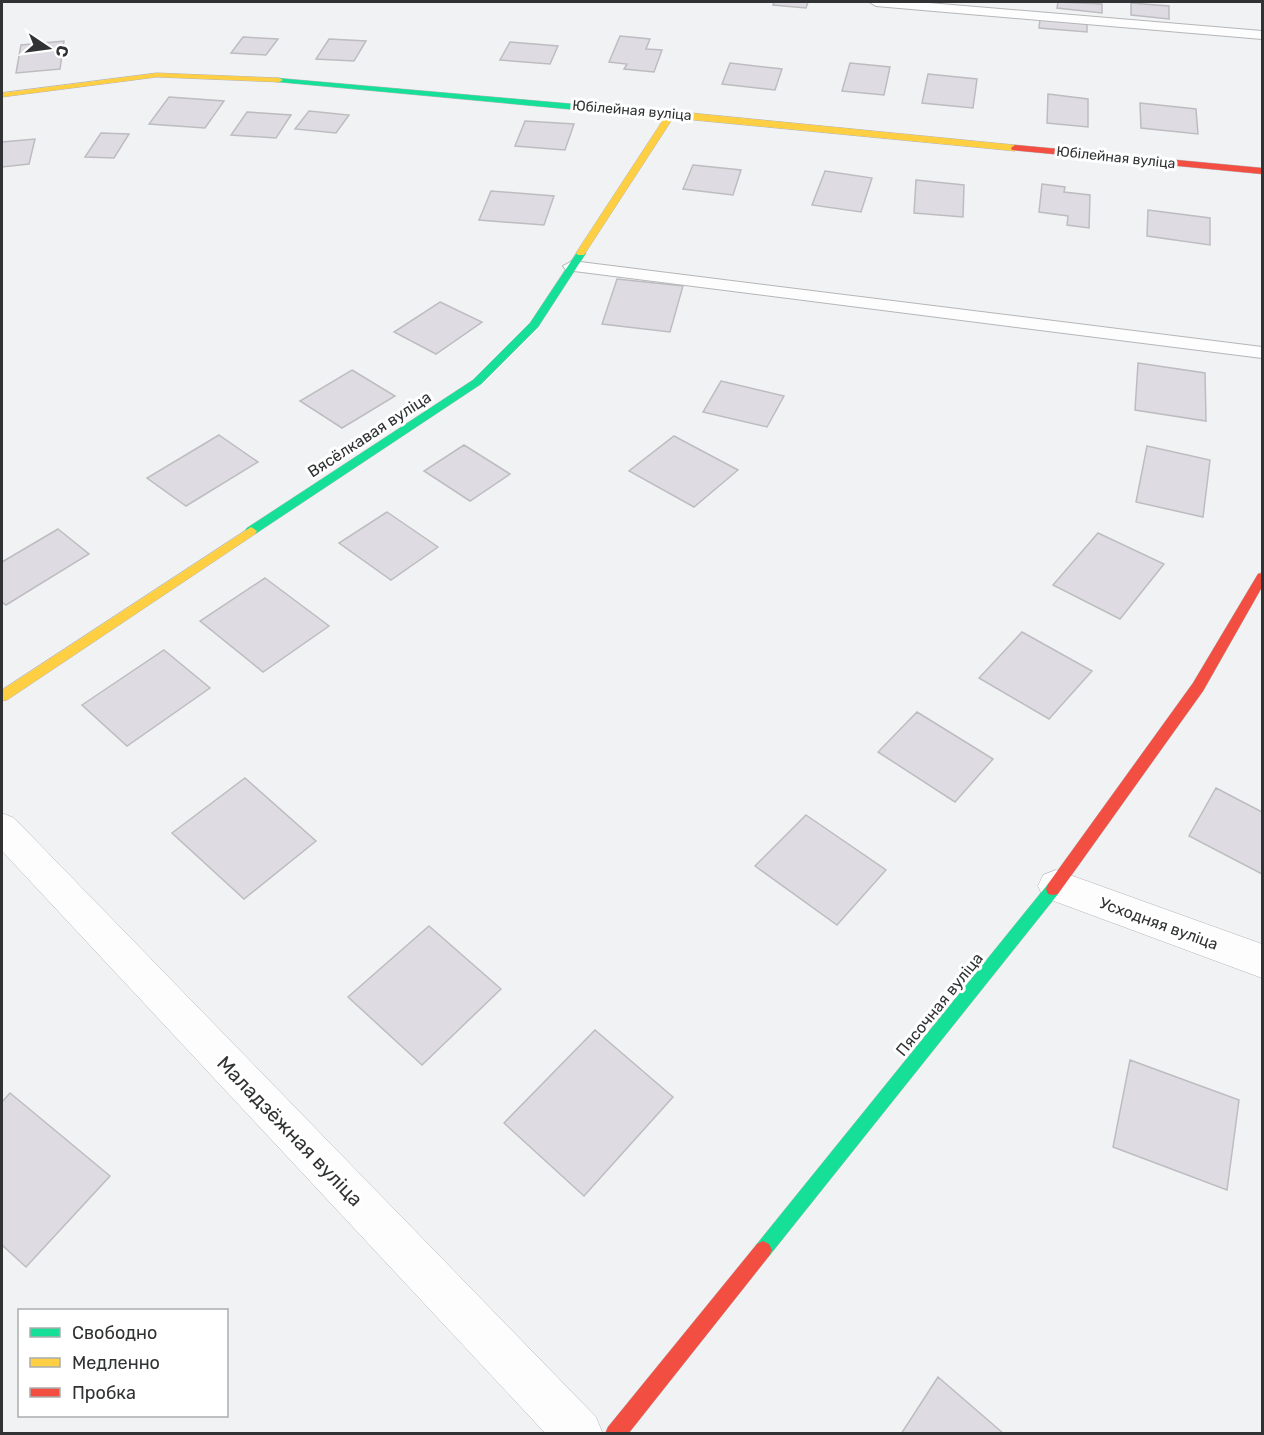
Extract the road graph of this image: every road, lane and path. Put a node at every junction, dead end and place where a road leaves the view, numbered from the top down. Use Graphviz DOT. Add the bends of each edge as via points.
graph roads {
  1 [pos="876,2"];
  2 [pos="1263,35"];
  3 [pos="2,95"];
  4 [pos="671,114"];
  5 [pos="1263,171"];
  6 [pos="572,266"];
  7 [pos="1263,352"];
  8 [pos="1263,577"];
  9 [pos="2,696"];
  10 [pos="2,828"];
  11 [pos="1056,886"];
  12 [pos="1263,961"];
  13 [pos="579,1434"];
  14 [pos="615,1434"];
  1 -- 2 [label="lane"];
  3 -- 4 [label="street, Юбілейная вуліца" via="157,75 306,81"];
  4 -- 5 [label="street, Юбілейная вуліца"];
  4 -- 6 [label="street, Вясёлкавая вуліца"];
  6 -- 7 [label="lane"];
  6 -- 9 [label="street, Вясёлкавая вуліца" via="534,325 477,382"];
  8 -- 11 [label="street, Пясочная вуліца" via="1198,687"];
  10 -- 13 [label="street, Маладзёжная вуліца"];
  11 -- 12 [label="street, Усходняя вуліца"];
  11 -- 14 [label="street, Пясочная вуліца"];
}
